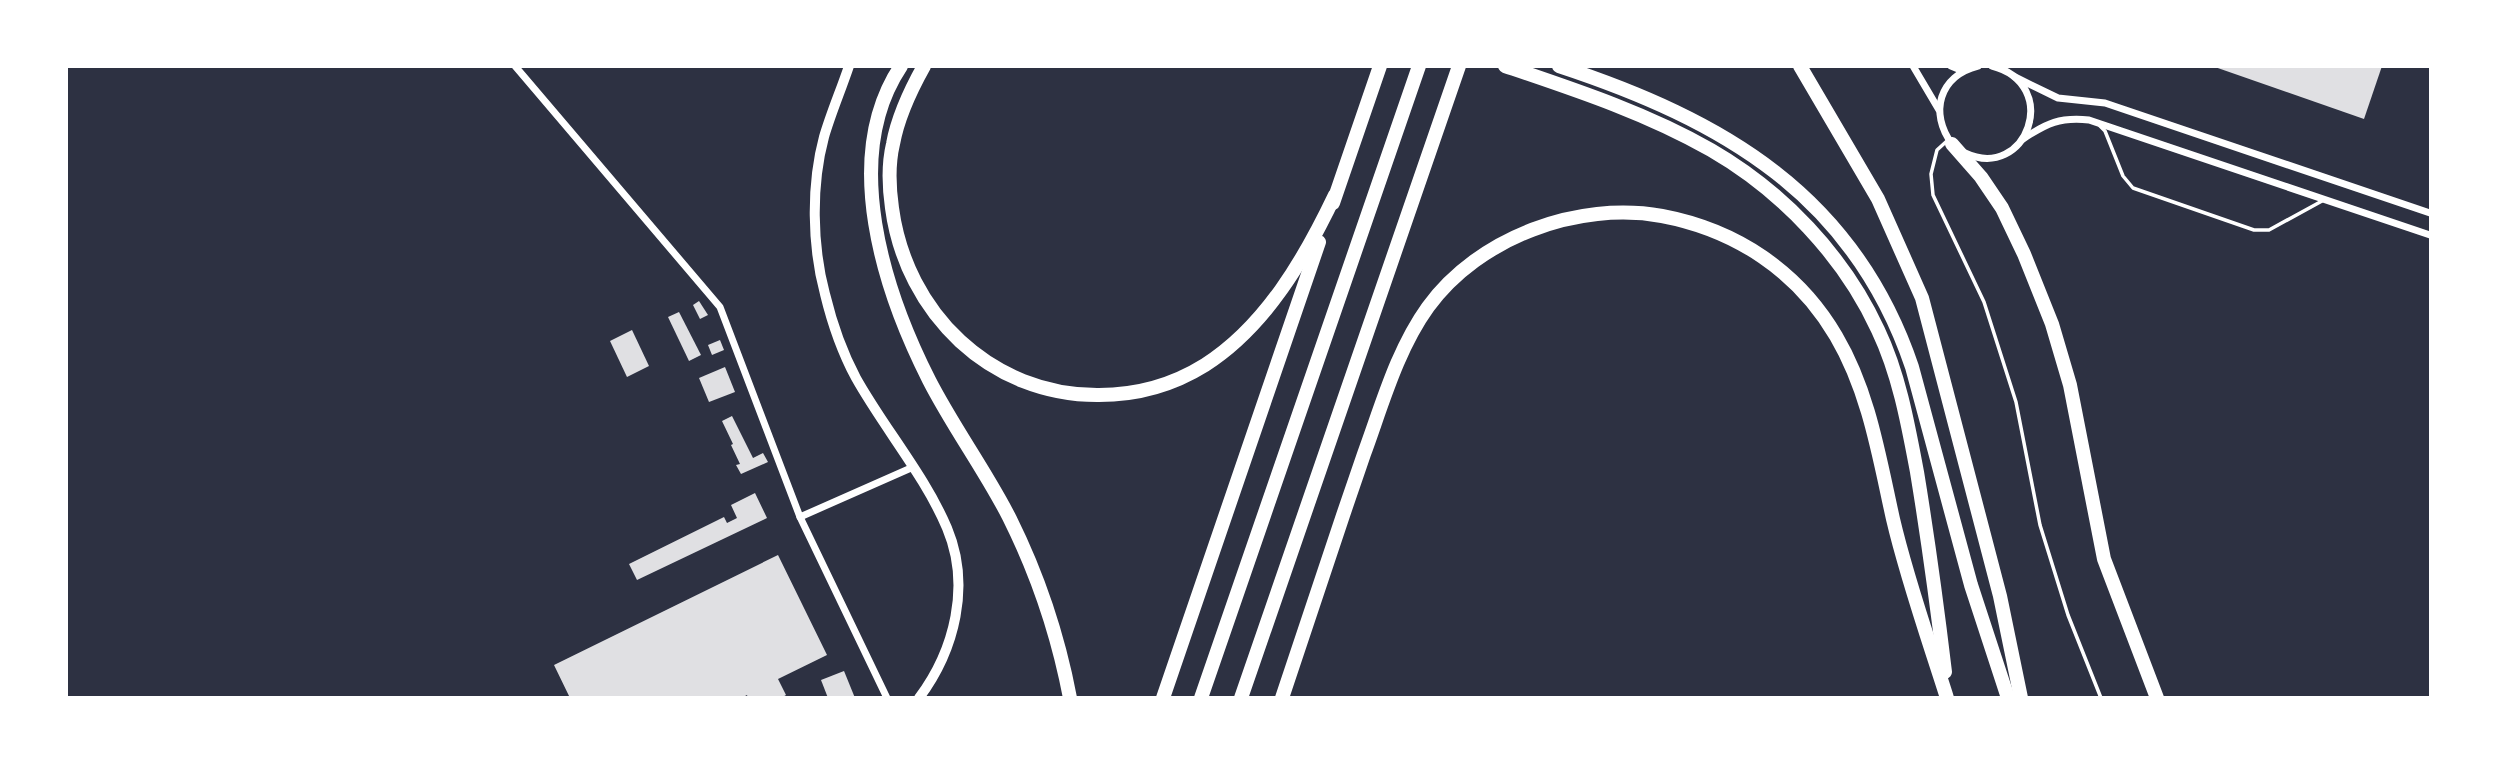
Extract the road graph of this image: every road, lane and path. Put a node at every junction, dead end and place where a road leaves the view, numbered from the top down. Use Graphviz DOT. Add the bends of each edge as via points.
graph roads {
  1 [pos="515,66"];
  2 [pos="849,66"];
  3 [pos="901,66"];
  4 [pos="924,66"];
  5 [pos="1380,66"];
  6 [pos="1419,66"];
  7 [pos="1458,66"];
  8 [pos="1505,66"];
  9 [pos="1559,66"];
  10 [pos="1800,66"];
  11 [pos="1913,66"];
  12 [pos="1951,66"];
  13 [pos="1978,66"];
  14 [pos="1992,66"];
  15 [pos="1963,71"];
  16 [pos="2015,77"];
  17 [pos="1939,110"];
  18 [pos="2089,120"];
  19 [pos="2023,139"];
  20 [pos="1950,142"];
  21 [pos="1335,195"];
  22 [pos="2332,202"];
  23 [pos="2431,214"];
  24 [pos="2431,235"];
  25 [pos="911,468"];
  26 [pos="800,517"];
  27 [pos="887,698"];
  28 [pos="919,698"];
  29 [pos="1070,698"];
  30 [pos="1163,698"];
  31 [pos="1201,698"];
  32 [pos="1241,698"];
  33 [pos="1282,698"];
  34 [pos="1947,698"];
  35 [pos="2008,698"];
  36 [pos="2021,698"];
  37 [pos="2101,698"];
  38 [pos="2157,698"];
  1 -- 26 [label="street" via="720,307"];
  2 -- 25 [label="street" via="819,163 816,234 822,279 843,352"];
  3 -- 29 [label="highway" via="877,123 870,189 876,231 916,352 1010,519 1042,593"];
  4 -- 21 [label="highway" via="900,115 892,146 891,200 900,249 925,300 962,345 1006,375 1032,384 1058,392 1112,395 1164,384 1206,364 1268,306 1308,248"];
  5 -- 21 [label="highway"];
  6 -- 31 [label="highway"];
  7 -- 32 [label="highway"];
  8 -- 34 [label="highway" via="1624,107 1713,151 1794,213 1844,271 1879,331 1907,420 1933,563"];
  9 -- 35 [label="highway" via="1644,97 1725,136 1809,201 1867,272 1903,339"];
  10 -- 36 [label="highway" via="1878,199 1922,298 2000,596"];
  11 -- 17 [label="street"];
  12 -- 15 [label="street"];
  13 -- 15 [label="street"];
  14 -- 16 [label="street"];
  15 -- 17 [label="street" via="1946,87"];
  16 -- 19 [label="street" via="2030,99 2032,113"];
  16 -- 23 [label="street" via="2058,98 2105,103"];
  17 -- 20 [label="street"];
  18 -- 19 [label="street" via="2070,118 2046,124"];
  18 -- 22 [label="street"];
  18 -- 22 [label="lane" via="2105,131 2123,176 2133,188 2254,230 2269,230 2315,203"];
  19 -- 20 [label="street" via="2006,154 1983,159"];
  20 -- 37 [label="lane" via="1937,150 1931,174 1933,195 1984,302 2016,402 2040,525 2068,615"];
  20 -- 38 [label="highway" via="2002,208 2052,324 2070,385 2104,559"];
  21 -- 30 [label="highway"];
  22 -- 24 [label="street"];
  25 -- 26 [label="street"];
  25 -- 28 [label="street" via="948,531 959,584 951,638"];
  26 -- 27 [label="street"];
  33 -- 34 [label="highway" via="1388,387 1428,307 1466,268 1509,240 1556,222 1606,213 1678,219 1735,239 1779,268 1816,306 1859,384 1906,568"];
}
